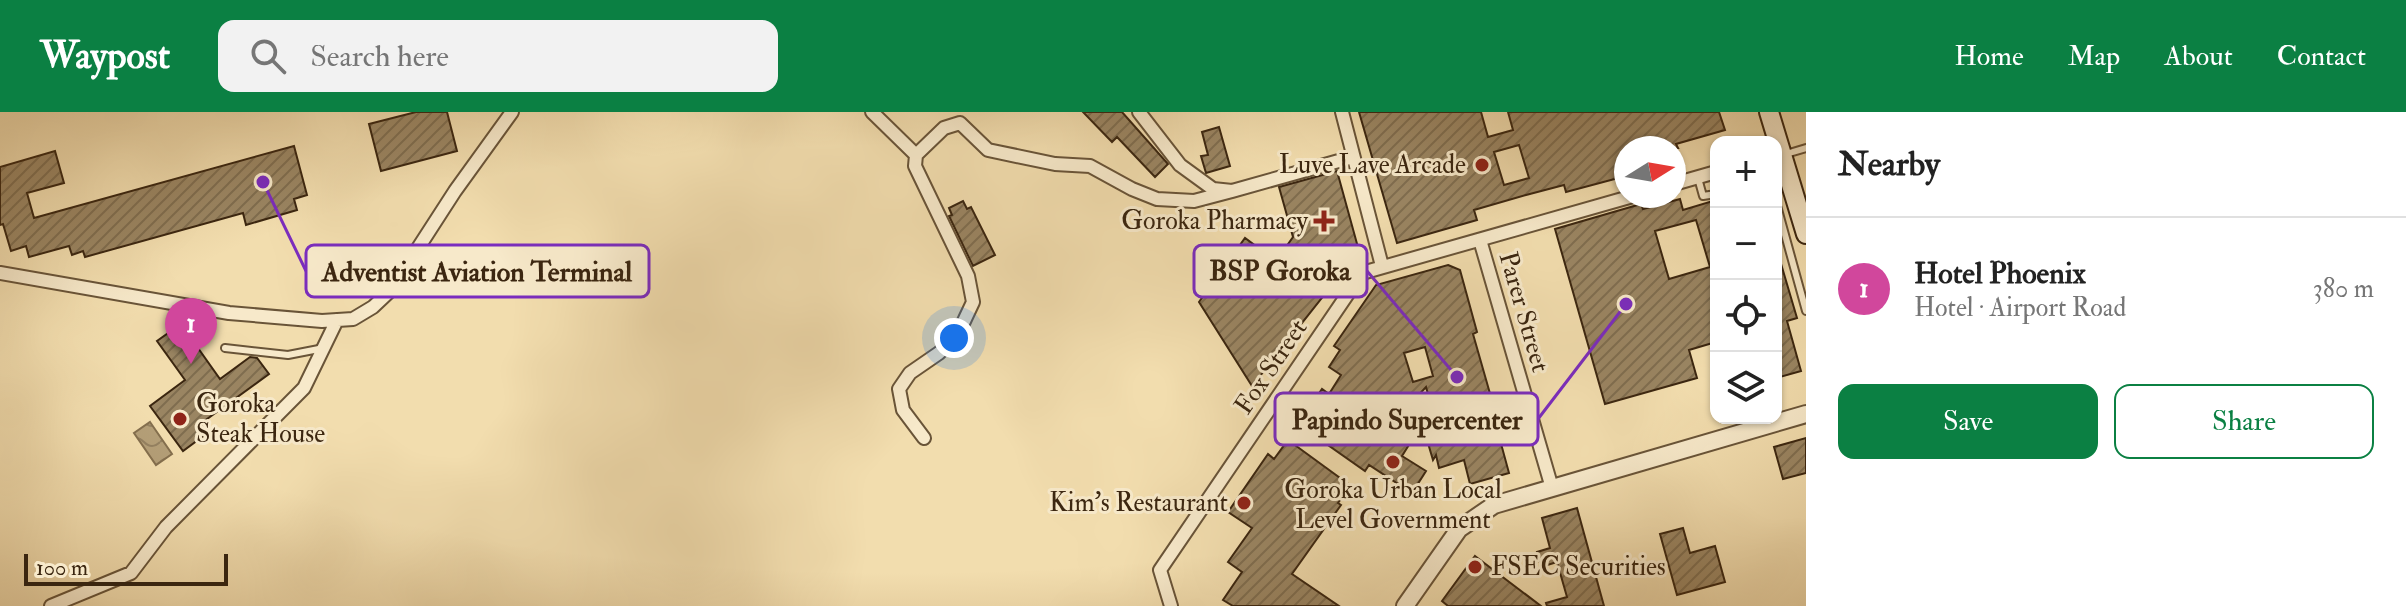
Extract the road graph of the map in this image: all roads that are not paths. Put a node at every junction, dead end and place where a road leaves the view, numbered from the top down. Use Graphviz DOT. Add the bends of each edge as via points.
graph roads {
  1 [pos="512,112"];
  2 [pos="872,112"];
  3 [pos="1139,112"];
  4 [pos="1342,112"];
  5 [pos="1769,112"];
  6 [pos="1774,136"];
  7 [pos="1806,148"];
  8 [pos="916,155"];
  9 [pos="1782,155"];
  10 [pos="1353,157"];
  11 [pos="1782,165"];
  12 [pos="1710,174"];
  13 [pos="1698,177"];
  14 [pos="1686,180"];
  15 [pos="1232,191"];
  16 [pos="1710,195"];
  17 [pos="1614,201"];
  18 [pos="1778,208"];
  19 [pos="1806,234"];
  20 [pos="1480,240"];
  21 [pos="1382,266"];
  22 [pos="0,273"];
  23 [pos="1806,311"];
  24 [pos="337,320"];
  25 [pos="225,348"];
  26 [pos="324,348"];
  27 [pos="1806,414"];
  28 [pos="924,438"];
  29 [pos="1552,488"];
  30 [pos="51,606"];
  31 [pos="1171,606"];
  32 [pos="1405,606"];
  1 -- 24 [label="street" via="391,290 353,319"];
  2 -- 8 [label="street"];
  3 -- 15 [label="street" via="1180,165 1213,189"];
  4 -- 10 [label="street"];
  5 -- 6 [label="main road"];
  7 -- 9 [label="lane"];
  8 -- 15 [label="street" via="944,128 960,123 988,150 1090,166 1157,199 1194,201"];
  8 -- 28 [label="street" via="915,166 968,276 973,302 957,336 910,373 899,389 903,410"];
  10 -- 15 [label="street"];
  10 -- 21 [label="street"];
  11 -- 19 [label="main road"];
  12 -- 13 [label="street"];
  13 -- 14 [label="street"];
  13 -- 16 [label="lane" via="1703,196"];
  17 -- 20 [label="street, Fox Street"];
  18 -- 23 [label="lane"];
  20 -- 21 [label="street, Fox Street"];
  20 -- 29 [label="street, Parer Street"];
  21 -- 31 [label="street, Fox Street" via="1362,273 1160,570"];
  22 -- 24 [label="street" via="229,313"];
  24 -- 26 [label="street"];
  25 -- 26 [label="lane" via="288,355"];
  26 -- 30 [label="street" via="304,388 166,527 131,573"];
  27 -- 29 [label="street"];
  29 -- 32 [label="street" via="1494,505 1459,529"];
}
